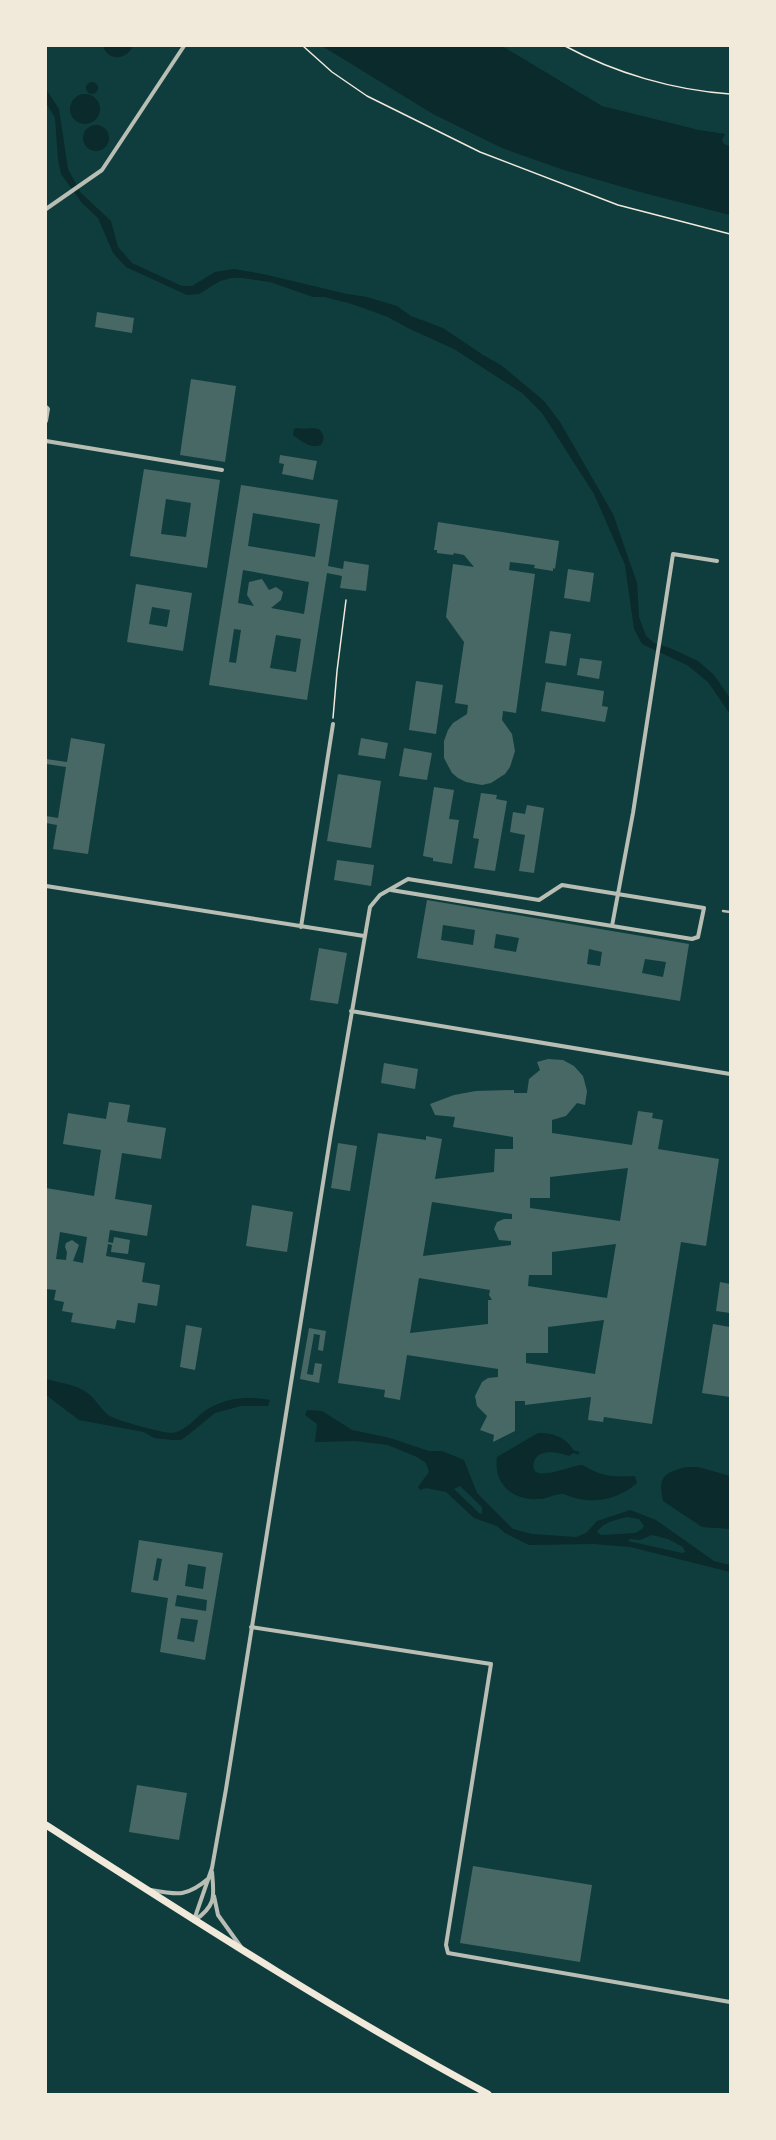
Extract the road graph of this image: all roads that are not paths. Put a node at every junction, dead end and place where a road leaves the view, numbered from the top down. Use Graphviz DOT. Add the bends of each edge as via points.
graph roads {
  1 [pos="184,46"];
  2 [pos="46,210"];
  3 [pos="46,407"];
  4 [pos="46,421"];
  5 [pos="46,441"];
  6 [pos="222,470"];
  7 [pos="717,562"];
  8 [pos="333,724"];
  9 [pos="46,886"];
  10 [pos="391,890"];
  11 [pos="618,894"];
  12 [pos="723,910"];
  13 [pos="730,912"];
  14 [pos="612,926"];
  15 [pos="301,927"];
  16 [pos="364,936"];
  17 [pos="351,1010"];
  18 [pos="730,1074"];
  19 [pos="251,1627"];
  20 [pos="46,1825"];
  21 [pos="212,1868"];
  22 [pos="209,1878"];
  23 [pos="145,1889"];
  24 [pos="214,1896"];
  25 [pos="194,1921"];
  26 [pos="245,1952"];
  27 [pos="730,2002"];
  28 [pos="488,2094"];
  1 -- 2 [label="street" via="102,170"];
  3 -- 4 [label="street"];
  5 -- 6 [label="street"];
  7 -- 11 [label="street" via="673,554"];
  8 -- 15 [label="street"];
  9 -- 15 [label="street"];
  10 -- 11 [label="street" via="408,879 539,900 562,885"];
  10 -- 14 [label="street"];
  10 -- 16 [label="street" via="372,903 368,910"];
  11 -- 14 [label="street"];
  11 -- 14 [label="street" via="704,908 700,932 698,937 686,939"];
  12 -- 13 [label="lane"];
  15 -- 16 [label="street"];
  16 -- 17 [label="street"];
  17 -- 18 [label="street"];
  17 -- 19 [label="street"];
  19 -- 21 [label="street"];
  19 -- 27 [label="street" via="491,1664 447,1951 451,1954"];
  20 -- 23 [label="main road"];
  21 -- 22 [label="street"];
  21 -- 24 [label="street"];
  22 -- 23 [label="street" via="196,1889 183,1894"];
  22 -- 25 [label="street"];
  23 -- 25 [label="main road"];
  24 -- 25 [label="street" via="209,1909"];
  24 -- 26 [label="street" via="218,1914"];
  25 -- 26 [label="main road"];
  26 -- 28 [label="main road" via="380,2035"];
}
